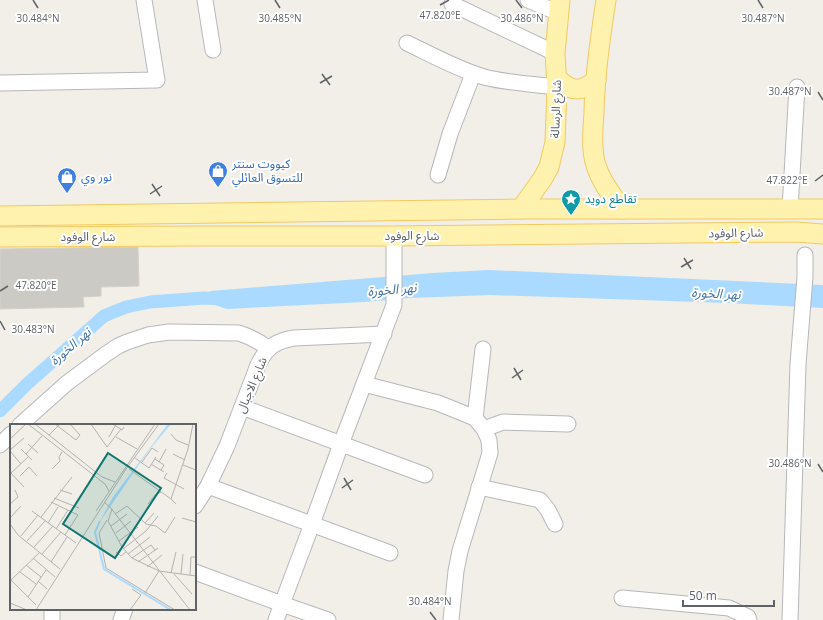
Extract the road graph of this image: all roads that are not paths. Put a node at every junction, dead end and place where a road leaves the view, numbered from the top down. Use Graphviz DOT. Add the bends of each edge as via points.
graph roads {
  1 [pos="144,0"];
  2 [pos="205,0"];
  3 [pos="528,0"];
  4 [pos="606,0"];
  5 [pos="452,4"];
  6 [pos="560,7"];
  7 [pos="407,43"];
  8 [pos="213,50"];
  9 [pos="556,53"];
  10 [pos="473,74"];
  11 [pos="596,80"];
  12 [pos="557,82"];
  13 [pos="0,83"];
  14 [pos="797,87"];
  15 [pos="438,175"];
  16 [pos="521,209"];
  17 [pos="623,209"];
  18 [pos="790,209"];
  19 [pos="823,209"];
  20 [pos="0,216"];
  21 [pos="823,234"];
  22 [pos="394,236"];
  23 [pos="0,237"];
  24 [pos="805,255"];
  25 [pos="384,334"];
  26 [pos="483,348"];
  27 [pos="268,349"];
  28 [pos="364,384"];
  29 [pos="242,407"];
  30 [pos="479,423"];
  31 [pos="21,424"];
  32 [pos="568,424"];
  33 [pos="10,435"];
  34 [pos="341,444"];
  35 [pos="0,445"];
  36 [pos="425,475"];
  37 [pos="208,486"];
  38 [pos="479,487"];
  39 [pos="196,504"];
  40 [pos="312,524"];
  41 [pos="555,524"];
  42 [pos="390,553"];
  43 [pos="196,572"];
  44 [pos="622,598"];
  45 [pos="282,604"];
  46 [pos="125,610"];
  47 [pos="121,620"];
  48 [pos="276,620"];
  49 [pos="328,620"];
  50 [pos="451,620"];
  51 [pos="749,620"];
  52 [pos="790,620"];
  1 -- 13 [label="street" via="157,80"];
  2 -- 8 [label="street"];
  3 -- 6 [label="street"];
  4 -- 11 [label="main road"];
  5 -- 9 [label="street"];
  6 -- 9 [label="main road, شارع الرسالة"];
  7 -- 10 [label="street"];
  9 -- 12 [label="main road, شارع الرسالة"];
  10 -- 12 [label="street" via="497,80"];
  10 -- 15 [label="street" via="457,113"];
  11 -- 12 [label="main road" via="580,89"];
  11 -- 17 [label="main road" via="593,135 595,161 605,185"];
  12 -- 16 [label="main road, شارع الرسالة" via="556,142 553,155 543,178"];
  14 -- 18 [label="street"];
  16 -- 17 [label="main road, شارع الوفود"];
  16 -- 20 [label="main road, شارع الوفود"];
  17 -- 18 [label="main road, شارع الوفود"];
  18 -- 19 [label="main road, شارع الوفود"];
  21 -- 22 [label="main road, شارع الوفود" via="788,232"];
  22 -- 23 [label="main road, شارع الوفود"];
  22 -- 25 [label="street" via="394,305"];
  24 -- 52 [label="street" via="798,364"];
  25 -- 27 [label="street, شارع الاجبال" via="290,338"];
  25 -- 28 [label="street"];
  26 -- 30 [label="street"];
  27 -- 29 [label="street, شارع الاجبال" via="261,358"];
  27 -- 31 [label="street" via="260,342 239,334 169,332 137,338 106,354 67,383"];
  28 -- 30 [label="street" via="438,404"];
  28 -- 34 [label="street"];
  29 -- 34 [label="street"];
  29 -- 37 [label="street, شارع الاجبال"];
  30 -- 32 [label="street"];
  30 -- 38 [label="street" via="489,440 490,453"];
  33 -- 35 [label="street"];
  34 -- 36 [label="street"];
  34 -- 40 [label="street"];
  37 -- 39 [label="street, شارع الاجبال"];
  37 -- 40 [label="street"];
  38 -- 41 [label="street" via="540,500"];
  38 -- 50 [label="street" via="460,551"];
  40 -- 42 [label="street"];
  40 -- 45 [label="street"];
  43 -- 45 [label="street"];
  44 -- 51 [label="street" via="729,608 748,617"];
  45 -- 48 [label="street"];
  45 -- 49 [label="street"];
  46 -- 47 [label="street"];
}
